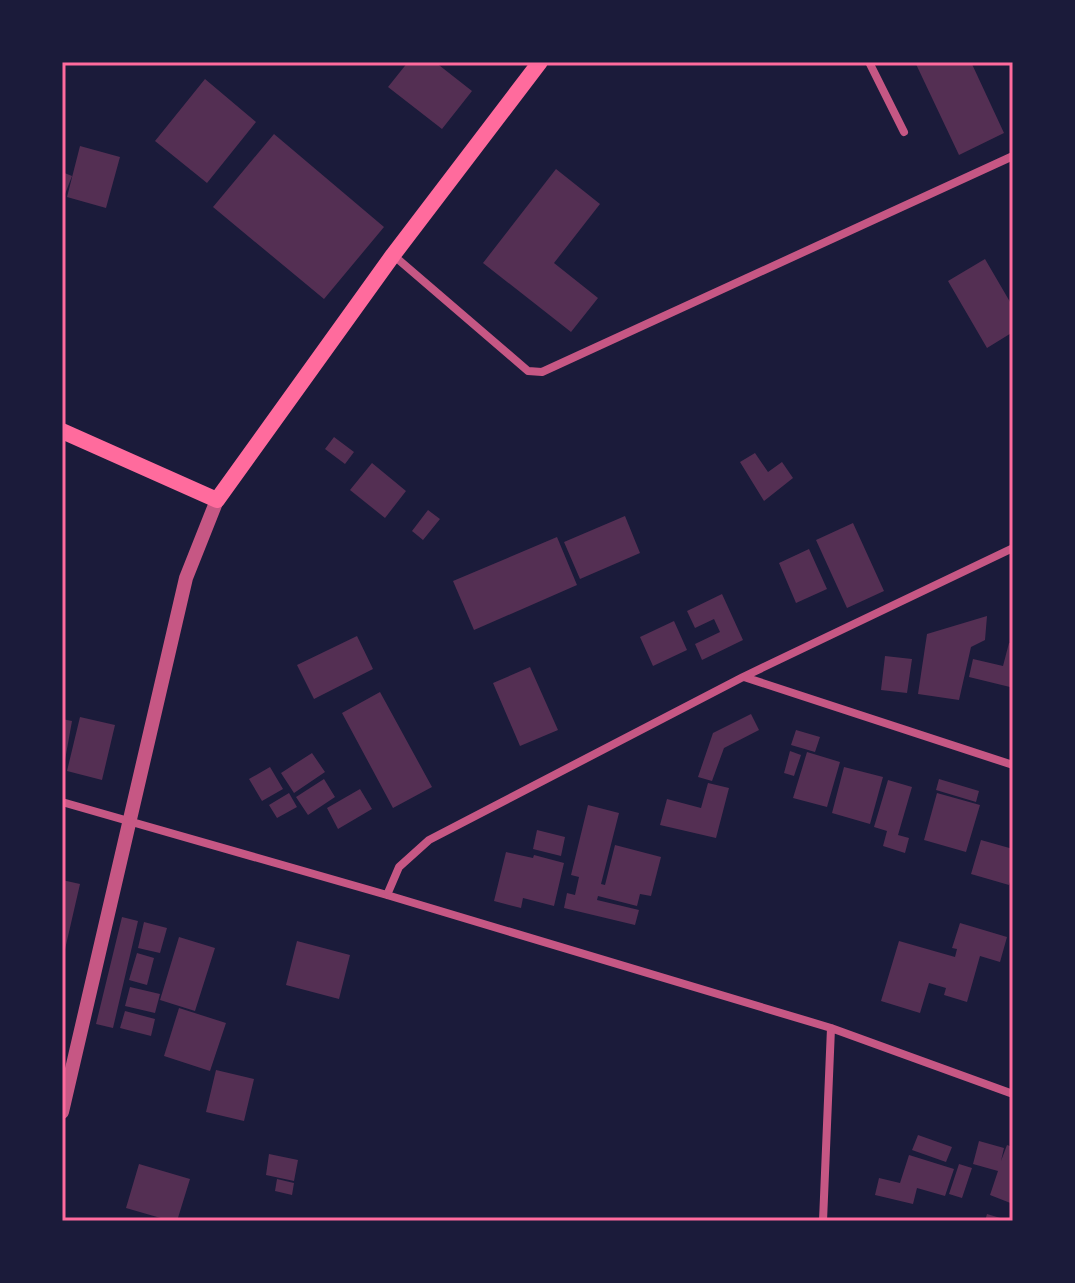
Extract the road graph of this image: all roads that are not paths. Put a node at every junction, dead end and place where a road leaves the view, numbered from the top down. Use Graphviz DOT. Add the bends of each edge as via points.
graph roads {
  1 [pos="540,62"];
  2 [pos="869,62"];
  3 [pos="904,132"];
  4 [pos="1013,156"];
  5 [pos="393,255"];
  6 [pos="62,431"];
  7 [pos="217,500"];
  8 [pos="1013,548"];
  9 [pos="743,677"];
  10 [pos="1013,765"];
  11 [pos="62,802"];
  12 [pos="128,822"];
  13 [pos="387,895"];
  14 [pos="831,1028"];
  15 [pos="1013,1094"];
  16 [pos="62,1112"];
  17 [pos="823,1221"];
  1 -- 5 [label="main road"];
  2 -- 3 [label="street"];
  4 -- 5 [label="street" via="536,372 528,371"];
  5 -- 7 [label="main road"];
  6 -- 7 [label="main road"];
  7 -- 12 [label="street" via="186,578"];
  8 -- 9 [label="street"];
  9 -- 10 [label="street"];
  9 -- 13 [label="street" via="429,840 399,867"];
  11 -- 12 [label="street"];
  12 -- 13 [label="street"];
  12 -- 16 [label="street"];
  13 -- 14 [label="street"];
  14 -- 15 [label="street"];
  14 -- 17 [label="street"];
}
